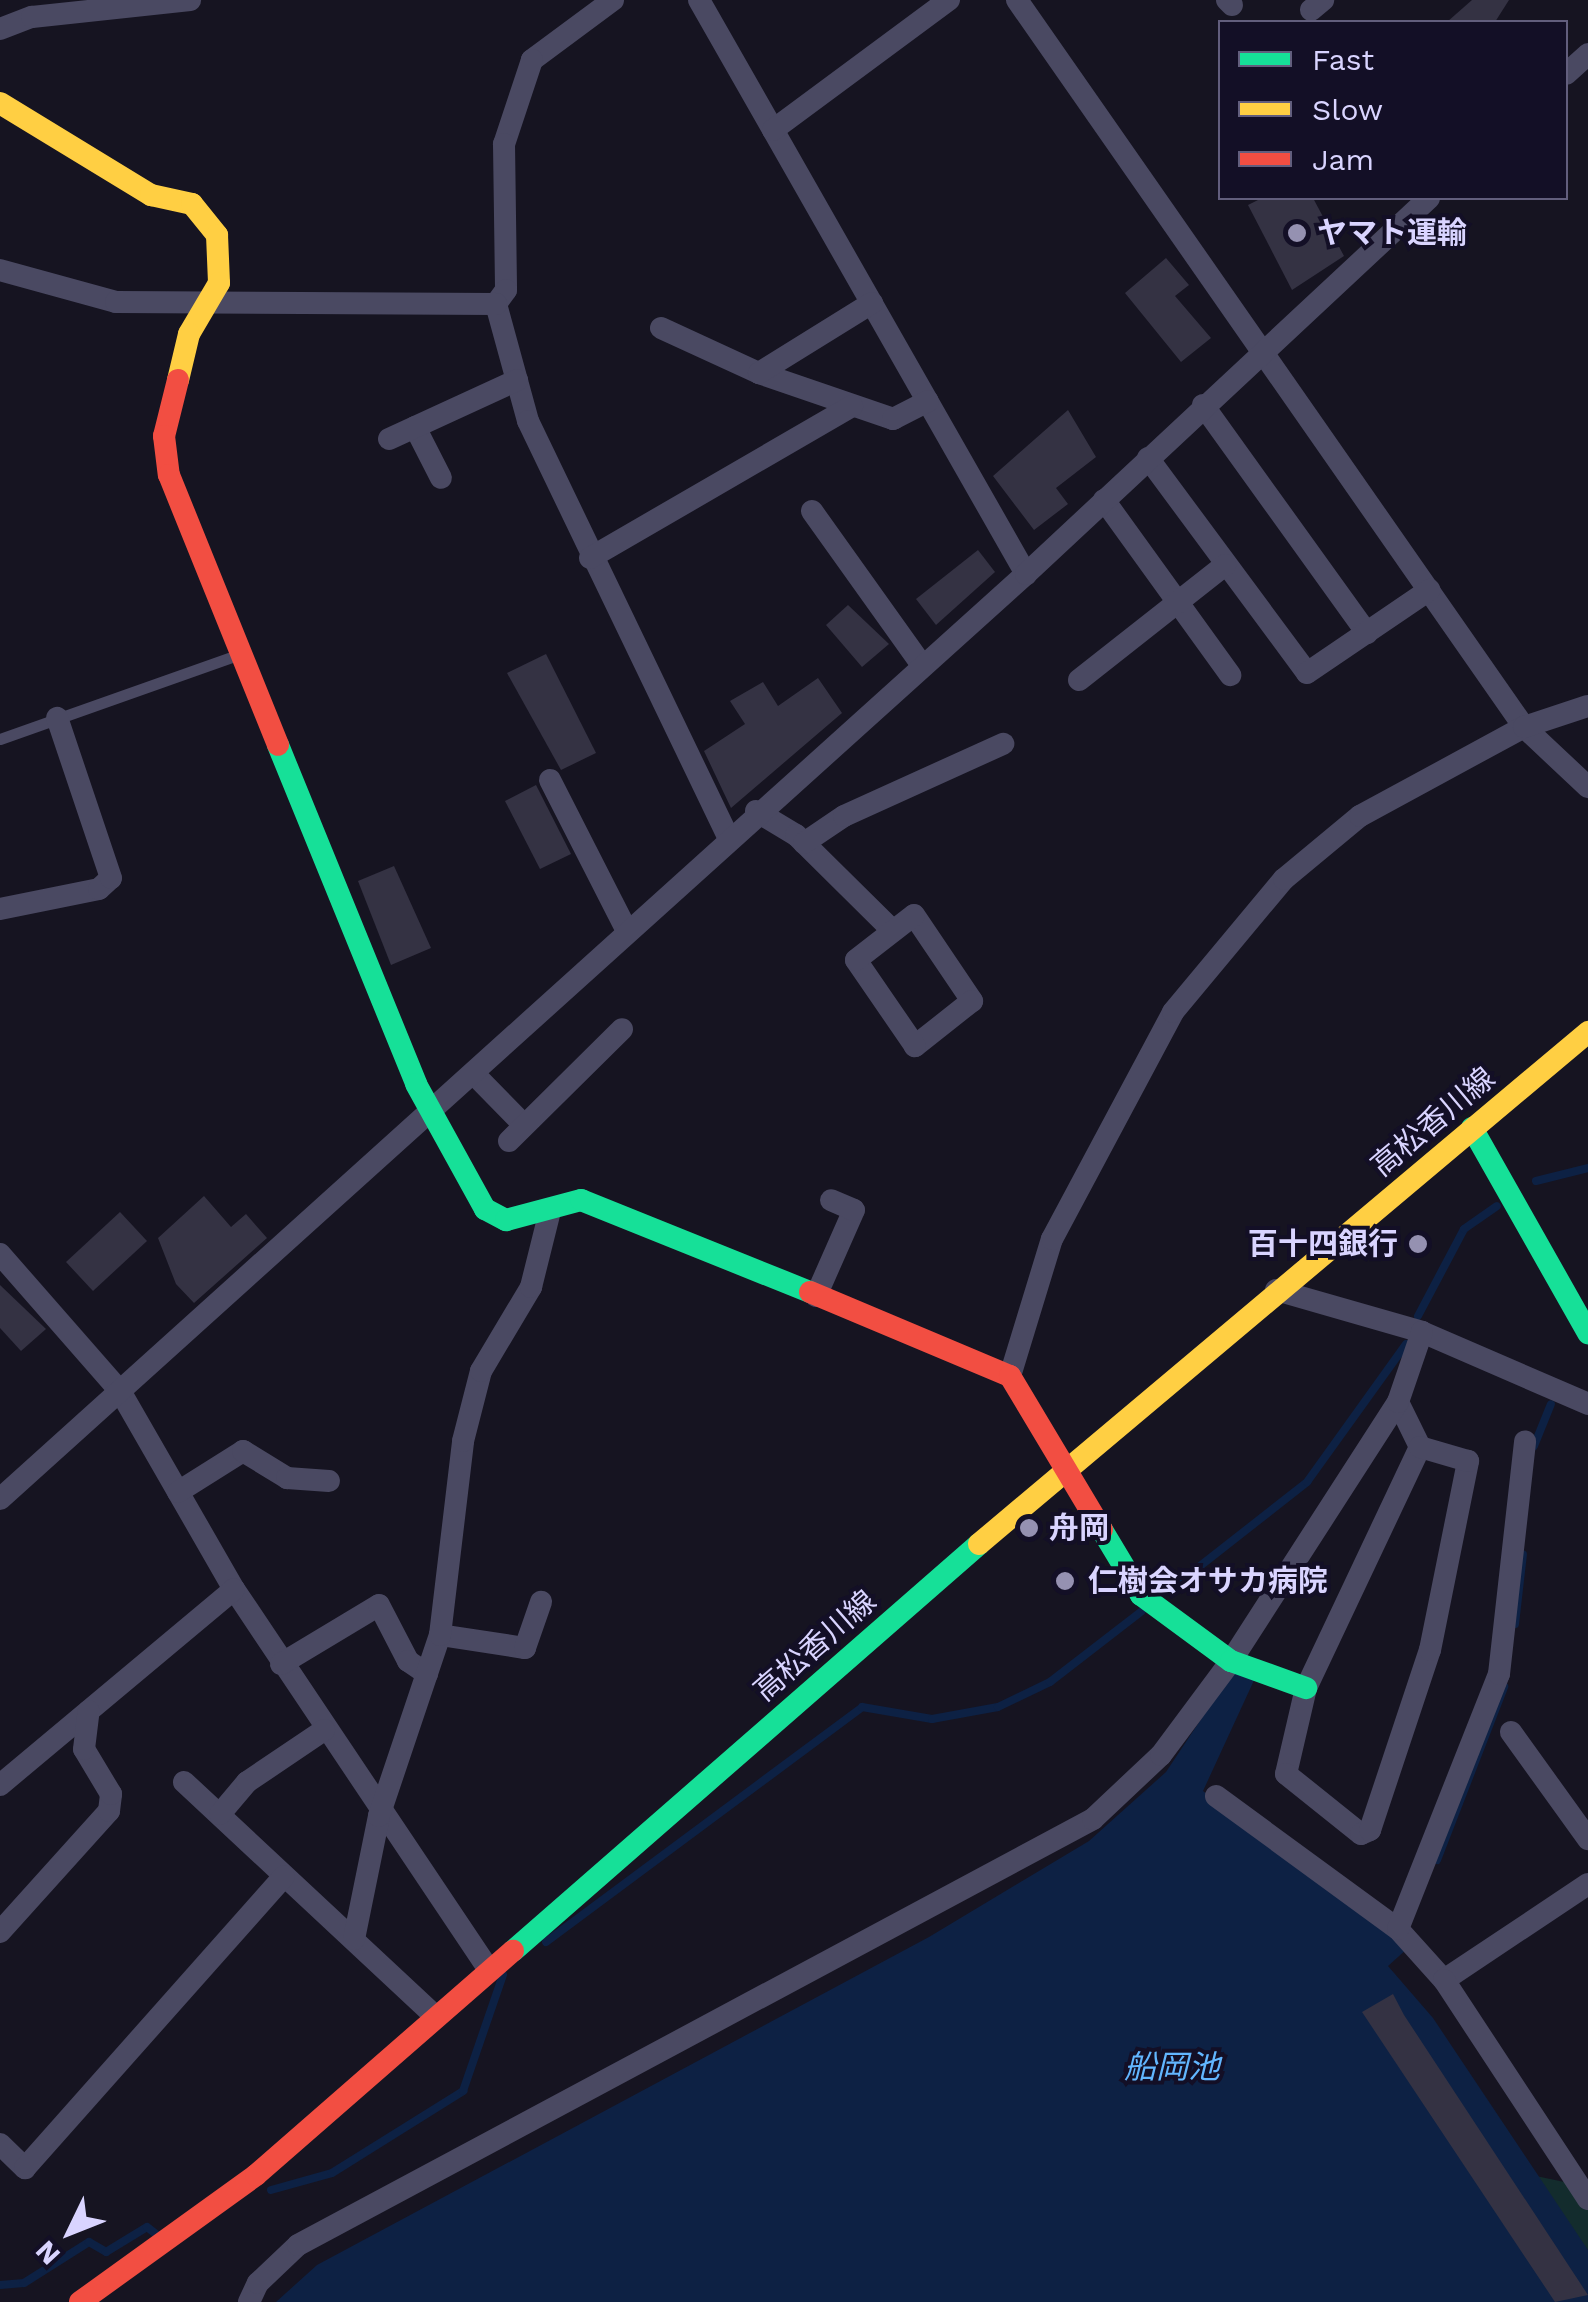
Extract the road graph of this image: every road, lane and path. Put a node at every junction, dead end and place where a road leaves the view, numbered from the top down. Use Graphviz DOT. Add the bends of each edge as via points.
graph roads {
  1 [pos="190,0"];
  2 [pos="613,0"];
  3 [pos="698,0"];
  4 [pos="949,0"];
  5 [pos="1017,0"];
  6 [pos="0,29"];
  7 [pos="1588,54"];
  8 [pos="1568,72"];
  9 [pos="0,103"];
  10 [pos="773,130"];
  11 [pos="1427,200"];
  12 [pos="0,270"];
  13 [pos="872,303"];
  14 [pos="207,304"];
  15 [pos="496,304"];
  16 [pos="661,328"];
  17 [pos="1258,352"];
  18 [pos="758,373"];
  19 [pos="517,380"];
  20 [pos="928,401"];
  21 [pos="1203,405"];
  22 [pos="852,406"];
  23 [pos="415,427"];
  24 [pos="389,439"];
  25 [pos="1148,458"];
  26 [pos="441,478"];
  27 [pos="1104,500"];
  28 [pos="812,512"];
  29 [pos="590,558"];
  30 [pos="1225,566"];
  31 [pos="1026,574"];
  32 [pos="1429,590"];
  33 [pos="1178,602"];
  34 [pos="1367,633"];
  35 [pos="237,654"];
  36 [pos="922,665"];
  37 [pos="1230,675"];
  38 [pos="1079,680"];
  39 [pos="1588,706"];
  40 [pos="57,718"];
  41 [pos="1524,727"];
  42 [pos="0,739"];
  43 [pos="1003,744"];
  44 [pos="550,780"];
  45 [pos="1588,786"];
  46 [pos="756,811"];
  47 [pos="728,836"];
  48 [pos="804,844"];
  49 [pos="0,909"];
  50 [pos="626,931"];
  51 [pos="893,931"];
  52 [pos="622,1029"];
  53 [pos="1588,1032"];
  54 [pos="474,1074"];
  55 [pos="433,1112"];
  56 [pos="1472,1128"];
  57 [pos="832,1200"];
  58 [pos="550,1212"];
  59 [pos="0,1254"];
  60 [pos="1276,1290"];
  61 [pos="816,1296"];
  62 [pos="1422,1332"];
  63 [pos="1588,1332"];
  64 [pos="1010,1376"];
  65 [pos="120,1391"];
  66 [pos="1398,1402"];
  67 [pos="1588,1404"];
  68 [pos="1524,1441"];
  69 [pos="1420,1447"];
  70 [pos="1063,1471"];
  71 [pos="329,1481"];
  72 [pos="178,1492"];
  73 [pos="0,1499"];
  74 [pos="234,1589"];
  75 [pos="542,1602"];
  76 [pos="440,1635"];
  77 [pos="1230,1661"];
  78 [pos="282,1664"];
  79 [pos="427,1674"];
  80 [pos="1306,1688"];
  81 [pos="89,1712"];
  82 [pos="324,1730"];
  83 [pos="1512,1732"];
  84 [pos="184,1782"];
  85 [pos="0,1785"];
  86 [pos="1216,1796"];
  87 [pos="220,1814"];
  88 [pos="379,1816"];
  89 [pos="1588,1839"];
  90 [pos="284,1876"];
  91 [pos="1588,1884"];
  92 [pos="1398,1929"];
  93 [pos="0,1932"];
  94 [pos="354,1939"];
  95 [pos="486,1966"];
  96 [pos="1444,1980"];
  97 [pos="434,2014"];
  98 [pos="0,2144"];
  99 [pos="1588,2199"];
  100 [pos="80,2302"];
  101 [pos="249,2302"];
  1 -- 6 [label="street" via="32,17"];
  2 -- 15 [label="street" via="532,60 504,144 506,290"];
  3 -- 10 [label="street"];
  4 -- 10 [label="street"];
  5 -- 17 [label="street"];
  7 -- 8 [label="street"];
  9 -- 14 [label="street" via="151,195 192,204 206,217 217,235 219,283"];
  10 -- 13 [label="street"];
  11 -- 17 [label="street"];
  12 -- 14 [label="street" via="116,302"];
  13 -- 18 [label="street"];
  13 -- 20 [label="street"];
  14 -- 15 [label="street"];
  14 -- 35 [label="street" via="188,334 164,436 169,475"];
  15 -- 19 [label="street"];
  16 -- 18 [label="street"];
  17 -- 21 [label="street"];
  17 -- 32 [label="street"];
  18 -- 22 [label="street"];
  19 -- 23 [label="street"];
  19 -- 29 [label="street"];
  20 -- 22 [label="street" via="893,419"];
  20 -- 31 [label="street"];
  21 -- 25 [label="street"];
  21 -- 34 [label="street"];
  22 -- 29 [label="street"];
  23 -- 24 [label="street"];
  23 -- 26 [label="street"];
  25 -- 27 [label="street"];
  25 -- 30 [label="street"];
  27 -- 31 [label="street"];
  27 -- 33 [label="street"];
  28 -- 36 [label="street"];
  29 -- 47 [label="street"];
  30 -- 33 [label="street"];
  30 -- 34 [label="street" via="1307,673"];
  31 -- 36 [label="street"];
  32 -- 34 [label="street"];
  32 -- 41 [label="street"];
  33 -- 37 [label="street"];
  33 -- 38 [label="street"];
  35 -- 40 [label="lane"];
  35 -- 55 [label="street"];
  36 -- 46 [label="street"];
  39 -- 41 [label="street"];
  40 -- 42 [label="lane"];
  40 -- 49 [label="street" via="111,878 98,890"];
  41 -- 45 [label="street"];
  41 -- 64 [label="street" via="1329,834 1173,1012 1052,1239"];
  43 -- 48 [label="street" via="844,816"];
  44 -- 50 [label="street"];
  46 -- 47 [label="street"];
  46 -- 48 [label="street"];
  47 -- 50 [label="street"];
  48 -- 51 [label="street"];
  50 -- 54 [label="street"];
  51 -- 51 [label="street" via="914,916 972,1001 915,1046 856,960"];
  52 -- 54 [label="street" via="517,1133"];
  53 -- 56 [label="street, 高松香川線"];
  54 -- 55 [label="street"];
  55 -- 58 [label="street" via="485,1209 506,1220"];
  55 -- 65 [label="street"];
  56 -- 60 [label="street, 高松香川線"];
  56 -- 63 [label="street"];
  57 -- 61 [label="street" via="854,1210"];
  58 -- 61 [label="street" via="581,1200 602,1206"];
  58 -- 76 [label="street" via="530,1288 481,1371 464,1441"];
  59 -- 65 [label="street"];
  60 -- 62 [label="street"];
  60 -- 70 [label="street, 高松香川線"];
  61 -- 64 [label="street"];
  62 -- 66 [label="street"];
  62 -- 67 [label="street"];
  64 -- 70 [label="street"];
  65 -- 72 [label="street"];
  65 -- 73 [label="street"];
  66 -- 69 [label="street"];
  66 -- 77 [label="street"];
  68 -- 92 [label="street" via="1498,1674"];
  69 -- 80 [label="street"];
  69 -- 80 [label="street" via="1468,1462 1430,1650 1370,1830 1361,1834 1286,1774"];
  70 -- 77 [label="street" via="1141,1595"];
  70 -- 95 [label="street, 高松香川線"];
  71 -- 72 [label="street" via="287,1478 244,1451"];
  72 -- 74 [label="street"];
  74 -- 78 [label="street"];
  74 -- 81 [label="street"];
  75 -- 76 [label="street" via="525,1648"];
  76 -- 79 [label="street"];
  77 -- 80 [label="street"];
  77 -- 101 [label="street" via="1161,1755 1093,1819 298,2245 258,2282"];
  78 -- 79 [label="street" via="378,1604 408,1661"];
  78 -- 82 [label="street"];
  79 -- 88 [label="street"];
  81 -- 85 [label="street"];
  81 -- 93 [label="street" via="84,1749 111,1794 109,1811"];
  82 -- 87 [label="street" via="247,1782"];
  82 -- 88 [label="street"];
  83 -- 89 [label="street"];
  84 -- 87 [label="street"];
  86 -- 92 [label="street"];
  87 -- 90 [label="street"];
  88 -- 94 [label="street"];
  88 -- 95 [label="street"];
  90 -- 94 [label="street"];
  90 -- 98 [label="street" via="25,2168"];
  91 -- 96 [label="street"];
  92 -- 96 [label="street"];
  94 -- 97 [label="street"];
  95 -- 97 [label="street, 高松香川線"];
  96 -- 99 [label="street"];
  97 -- 100 [label="street, 高松香川線" via="256,2175"];
}
